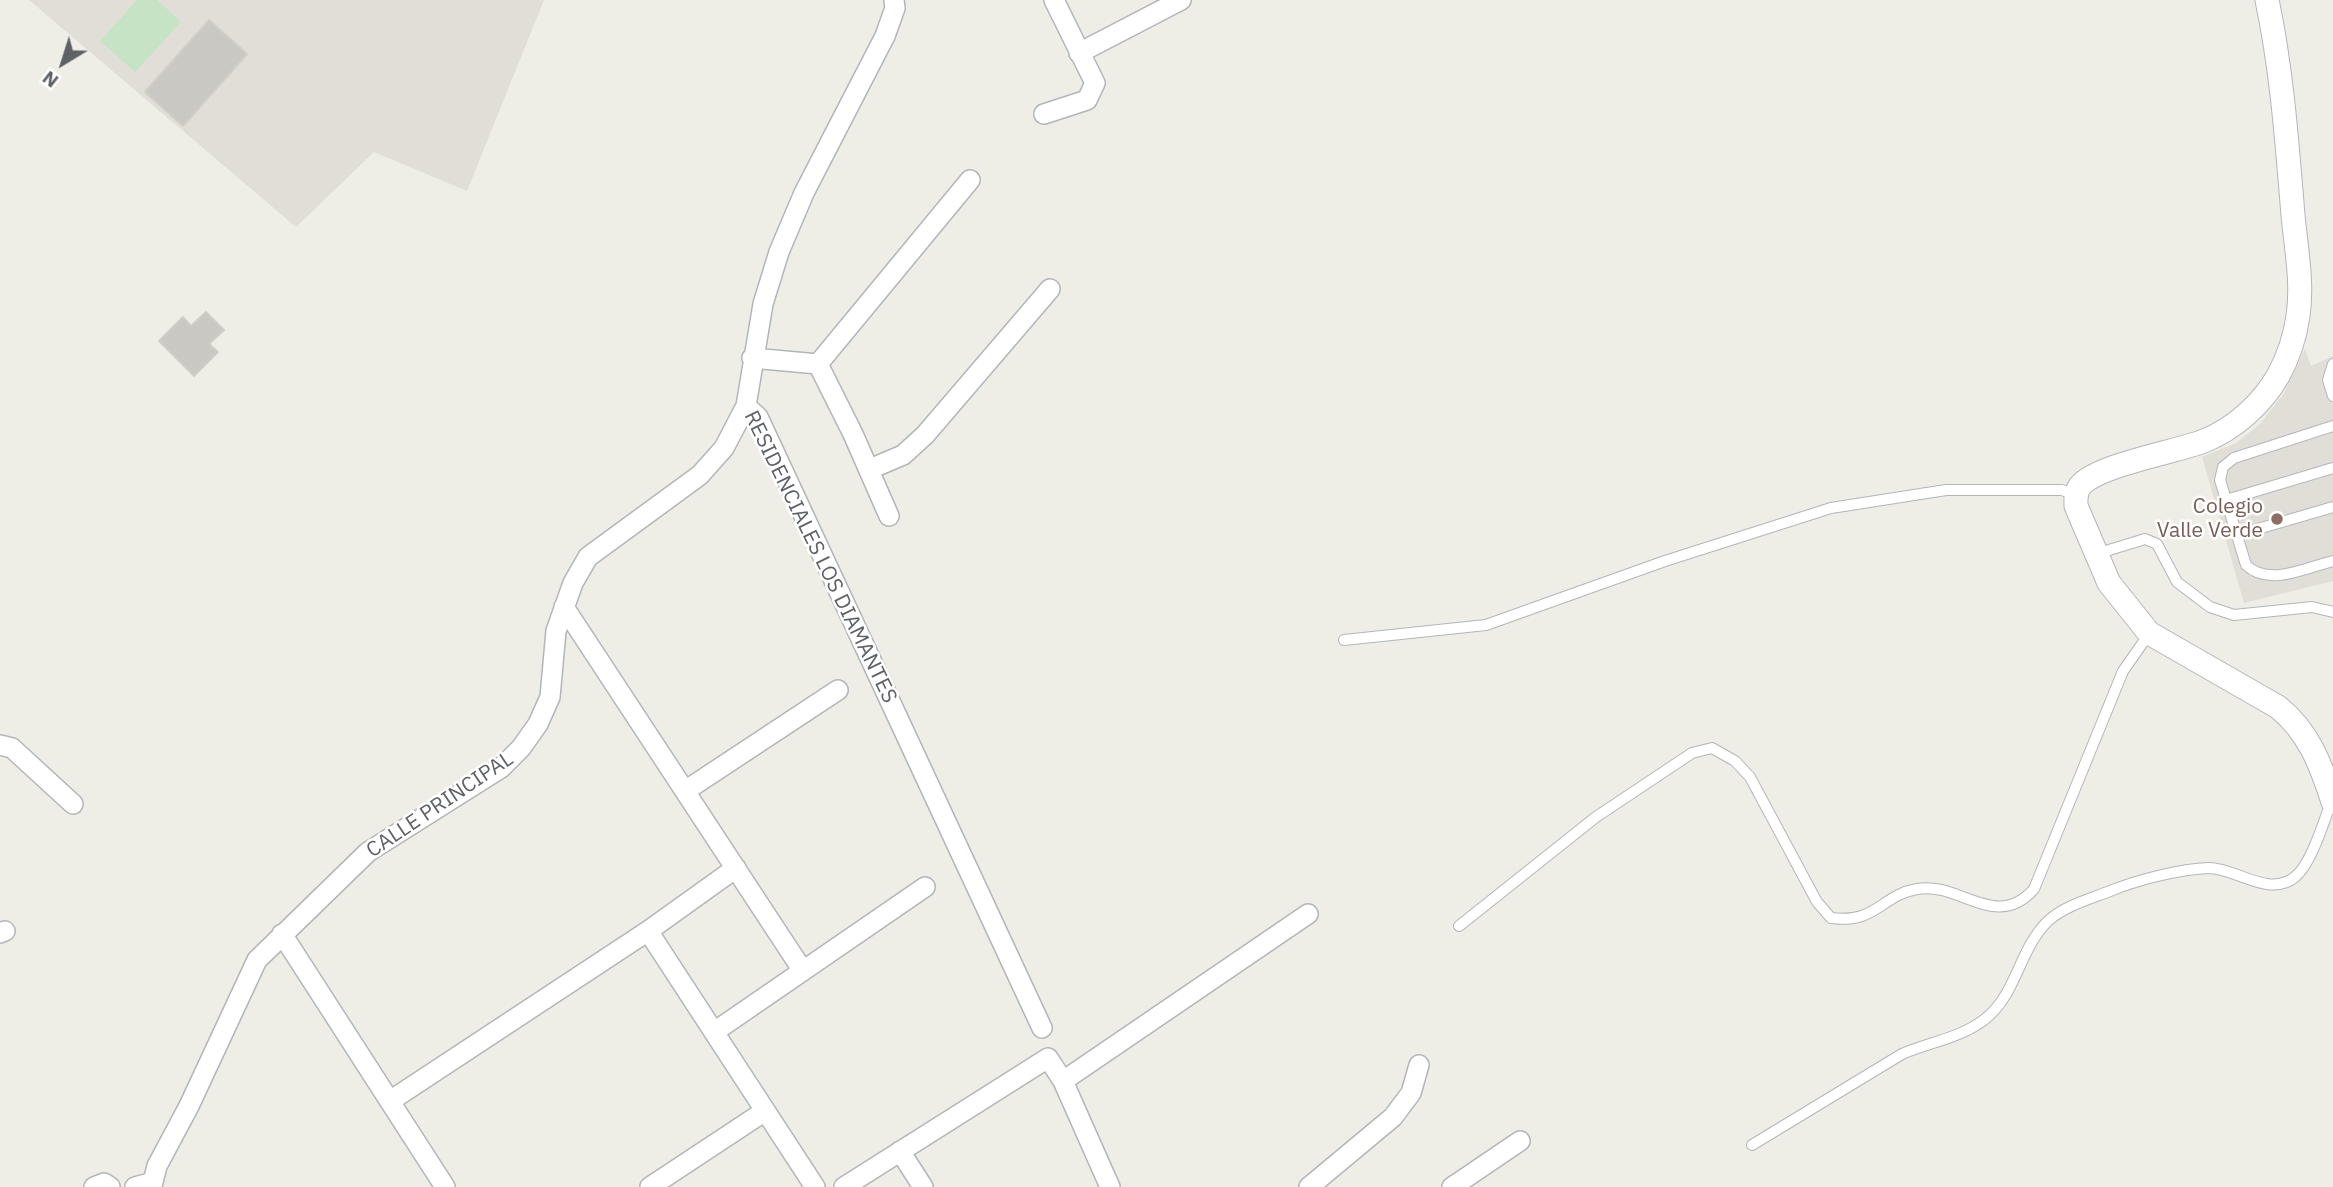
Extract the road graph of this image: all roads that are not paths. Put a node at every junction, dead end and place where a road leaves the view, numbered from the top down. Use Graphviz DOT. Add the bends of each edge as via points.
graph roads {
  1 [pos="894,0"];
  2 [pos="1054,0"];
  3 [pos="1181,0"];
  4 [pos="2267,0"];
  5 [pos="1079,53"];
  6 [pos="1044,114"];
  7 [pos="970,180"];
  8 [pos="1050,289"];
  9 [pos="752,358"];
  10 [pos="818,364"];
  11 [pos="2333,364"];
  12 [pos="2333,396"];
  13 [pos="746,406"];
  14 [pos="2333,426"];
  15 [pos="2333,468"];
  16 [pos="870,469"];
  17 [pos="2076,495"];
  18 [pos="2226,499"];
  19 [pos="2333,507"];
  20 [pos="889,516"];
  21 [pos="2237,535"];
  22 [pos="2096,554"];
  23 [pos="2333,561"];
  24 [pos="564,607"];
  25 [pos="2333,612"];
  26 [pos="2149,633"];
  27 [pos="1344,640"];
  28 [pos="838,690"];
  29 [pos="0,745"];
  30 [pos="685,791"];
  31 [pos="2333,801"];
  32 [pos="74,804"];
  33 [pos="736,868"];
  34 [pos="925,887"];
  35 [pos="1308,914"];
  36 [pos="1459,926"];
  37 [pos="648,931"];
  38 [pos="282,934"];
  39 [pos="803,971"];
  40 [pos="1042,1028"];
  41 [pos="714,1032"];
  42 [pos="1419,1065"];
  43 [pos="1063,1081"];
  44 [pos="390,1101"];
  45 [pos="765,1111"];
  46 [pos="1520,1141"];
  47 [pos="1752,1145"];
  48 [pos="900,1151"];
  49 [pos="148,1185"];
  50 [pos="94,1187"];
  51 [pos="110,1187"];
  52 [pos="445,1187"];
  53 [pos="650,1187"];
  54 [pos="815,1187"];
  55 [pos="844,1187"];
  56 [pos="923,1187"];
  57 [pos="1110,1187"];
  58 [pos="1309,1187"];
  59 [pos="1452,1187"];
  1 -- 9 [label="street, RESIDENCIALES LOS DIAMANTES" via="885,36 804,193 779,252"];
  2 -- 5 [label="street"];
  3 -- 5 [label="street"];
  4 -- 17 [label="street" via="2284,117 2299,282 2291,347 2278,377 2233,425 2204,441 2098,474 2080,486"];
  5 -- 6 [label="street" via="1095,83 1092,92 1087,100"];
  7 -- 10 [label="street"];
  8 -- 16 [label="street" via="925,435 903,455"];
  9 -- 10 [label="street"];
  9 -- 13 [label="street, RESIDENCIALES LOS DIAMANTES"];
  10 -- 16 [label="street"];
  11 -- 12 [label="lane" via="2328,380"];
  13 -- 24 [label="street, CALLE PRINCIPAL" via="724,448 701,475 588,557"];
  13 -- 40 [label="street, RESIDENCIALES LOS DIAMANTES" via="758,417"];
  14 -- 18 [label="lane" via="2234,458 2223,467 2220,480"];
  15 -- 18 [label="lane"];
  16 -- 20 [label="street"];
  17 -- 22 [label="street" via="2076,506"];
  17 -- 27 [label="lane" via="2062,490 1946,490 1831,508 1486,625"];
  18 -- 21 [label="lane"];
  19 -- 21 [label="lane"];
  21 -- 23 [label="lane" via="2246,565 2256,574 2270,577"];
  22 -- 25 [label="lane" via="2145,539 2157,544 2177,582 2210,607 2234,615 2312,607"];
  22 -- 26 [label="street" via="2109,583"];
  24 -- 30 [label="street"];
  24 -- 38 [label="street, CALLE PRINCIPAL" via="556,631 550,697 522,748 501,768 368,852"];
  26 -- 31 [label="street" via="2278,706 2294,720 2305,733"];
  26 -- 36 [label="lane" via="2123,671 2034,889 2022,902 1996,906 1936,888 1915,888 1867,916 1831,918 1817,902 1750,777 1735,761 1712,748 1692,753 1596,817"];
  28 -- 30 [label="street"];
  29 -- 32 [label="street" via="12,748"];
  30 -- 33 [label="street"];
  31 -- 47 [label="lane" via="2295,877 2277,884 2254,882 2232,871 2208,868 2132,882 2072,906 2048,921 2005,999 1986,1018 1964,1034 1902,1054"];
  33 -- 37 [label="street"];
  33 -- 39 [label="street"];
  34 -- 39 [label="street"];
  35 -- 43 [label="street"];
  37 -- 41 [label="street"];
  37 -- 44 [label="street"];
  38 -- 44 [label="street"];
  38 -- 49 [label="street, CALLE PRINCIPAL" via="247,978"];
  39 -- 41 [label="street"];
  41 -- 45 [label="street"];
  42 -- 58 [label="street" via="1411,1093 1393,1117"];
  43 -- 48 [label="street" via="1051,1059 1045,1059"];
  43 -- 57 [label="street"];
  44 -- 52 [label="street"];
  45 -- 53 [label="street"];
  45 -- 54 [label="street"];
  46 -- 59 [label="street"];
  48 -- 55 [label="street"];
  48 -- 56 [label="street"];
  50 -- 51 [label="street" via="104,1183"];
}
